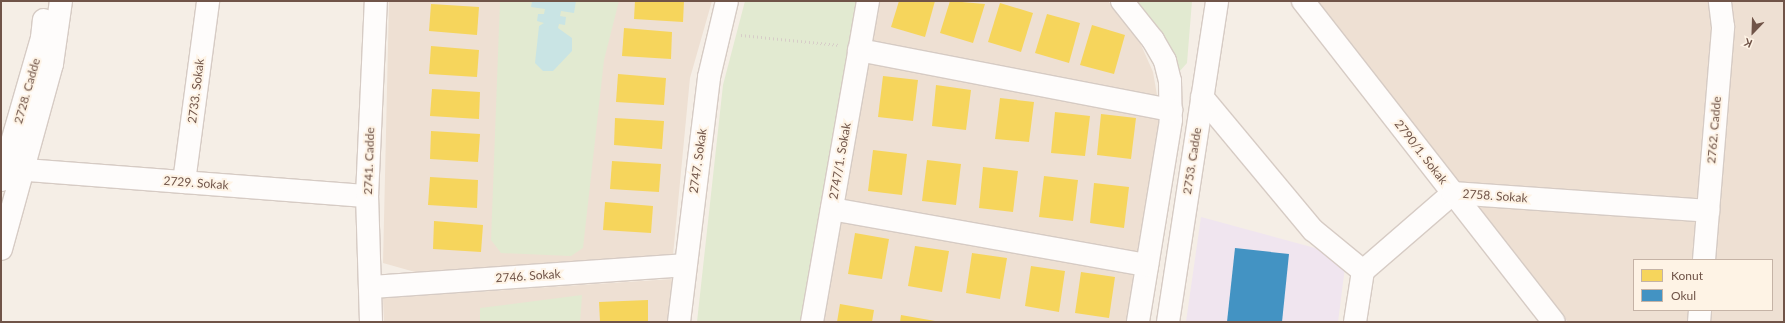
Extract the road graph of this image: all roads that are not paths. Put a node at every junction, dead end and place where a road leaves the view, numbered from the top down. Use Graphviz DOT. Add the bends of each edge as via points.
graph roads {
  1 [pos="46,1"];
  2 [pos="61,1"];
  3 [pos="208,1"];
  4 [pos="376,1"];
  5 [pos="727,1"];
  6 [pos="868,1"];
  7 [pos="1122,1"];
  8 [pos="1217,1"];
  9 [pos="1304,1"];
  10 [pos="1720,1"];
  11 [pos="859,50"];
  12 [pos="1202,97"];
  13 [pos="1171,110"];
  14 [pos="8,171"];
  15 [pos="184,182"];
  16 [pos="1453,193"];
  17 [pos="367,196"];
  18 [pos="832,209"];
  19 [pos="1708,211"];
  20 [pos="1,249"];
  21 [pos="1704,259"];
  22 [pos="683,265"];
  23 [pos="1147,265"];
  24 [pos="1363,271"];
  25 [pos="372,287"];
  26 [pos="1700,311"];
  27 [pos="371,322"];
  28 [pos="679,322"];
  29 [pos="812,322"];
  30 [pos="1138,322"];
  31 [pos="1168,322"];
  32 [pos="1355,322"];
  33 [pos="1554,322"];
  34 [pos="1699,322"];
  1 -- 14 [label="street, 2728. Cadde" via="42,38"];
  2 -- 14 [label="street, 2728. Cadde" via="52,64"];
  3 -- 15 [label="street, 2733. Sokak"];
  4 -- 17 [label="street, 2741. Cadde"];
  5 -- 22 [label="street, 2747. Sokak" via="709,77"];
  6 -- 11 [label="street, 2747/1. Sokak"];
  7 -- 13 [label="street" via="1153,40 1165,61"];
  8 -- 12 [label="street, 2753. Cadde"];
  9 -- 16 [label="street, 2790/1. Sokak"];
  10 -- 19 [label="street, 2762. Cadde" via="1723,27"];
  11 -- 13 [label="street"];
  11 -- 18 [label="street, 2747/1. Sokak"];
  12 -- 24 [label="street" via="1313,230"];
  12 -- 31 [label="street, 2753. Cadde"];
  13 -- 23 [label="street"];
  14 -- 15 [label="street, 2729. Sokak"];
  14 -- 20 [label="street"];
  15 -- 17 [label="street, 2729. Sokak"];
  16 -- 19 [label="street, 2758. Sokak"];
  16 -- 24 [label="street, 2758. Sokak"];
  16 -- 33 [label="street, 2790/1. Sokak"];
  17 -- 25 [label="street, 2741. Cadde"];
  18 -- 23 [label="street"];
  18 -- 29 [label="street, 2747/1. Sokak"];
  19 -- 21 [label="street, 2762. Cadde"];
  22 -- 25 [label="street, 2746. Sokak"];
  22 -- 28 [label="street, 2747. Sokak"];
  23 -- 30 [label="street"];
  24 -- 32 [label="street"];
  25 -- 27 [label="street, 2741. Cadde"];
  26 -- 34 [label="street"];
}
